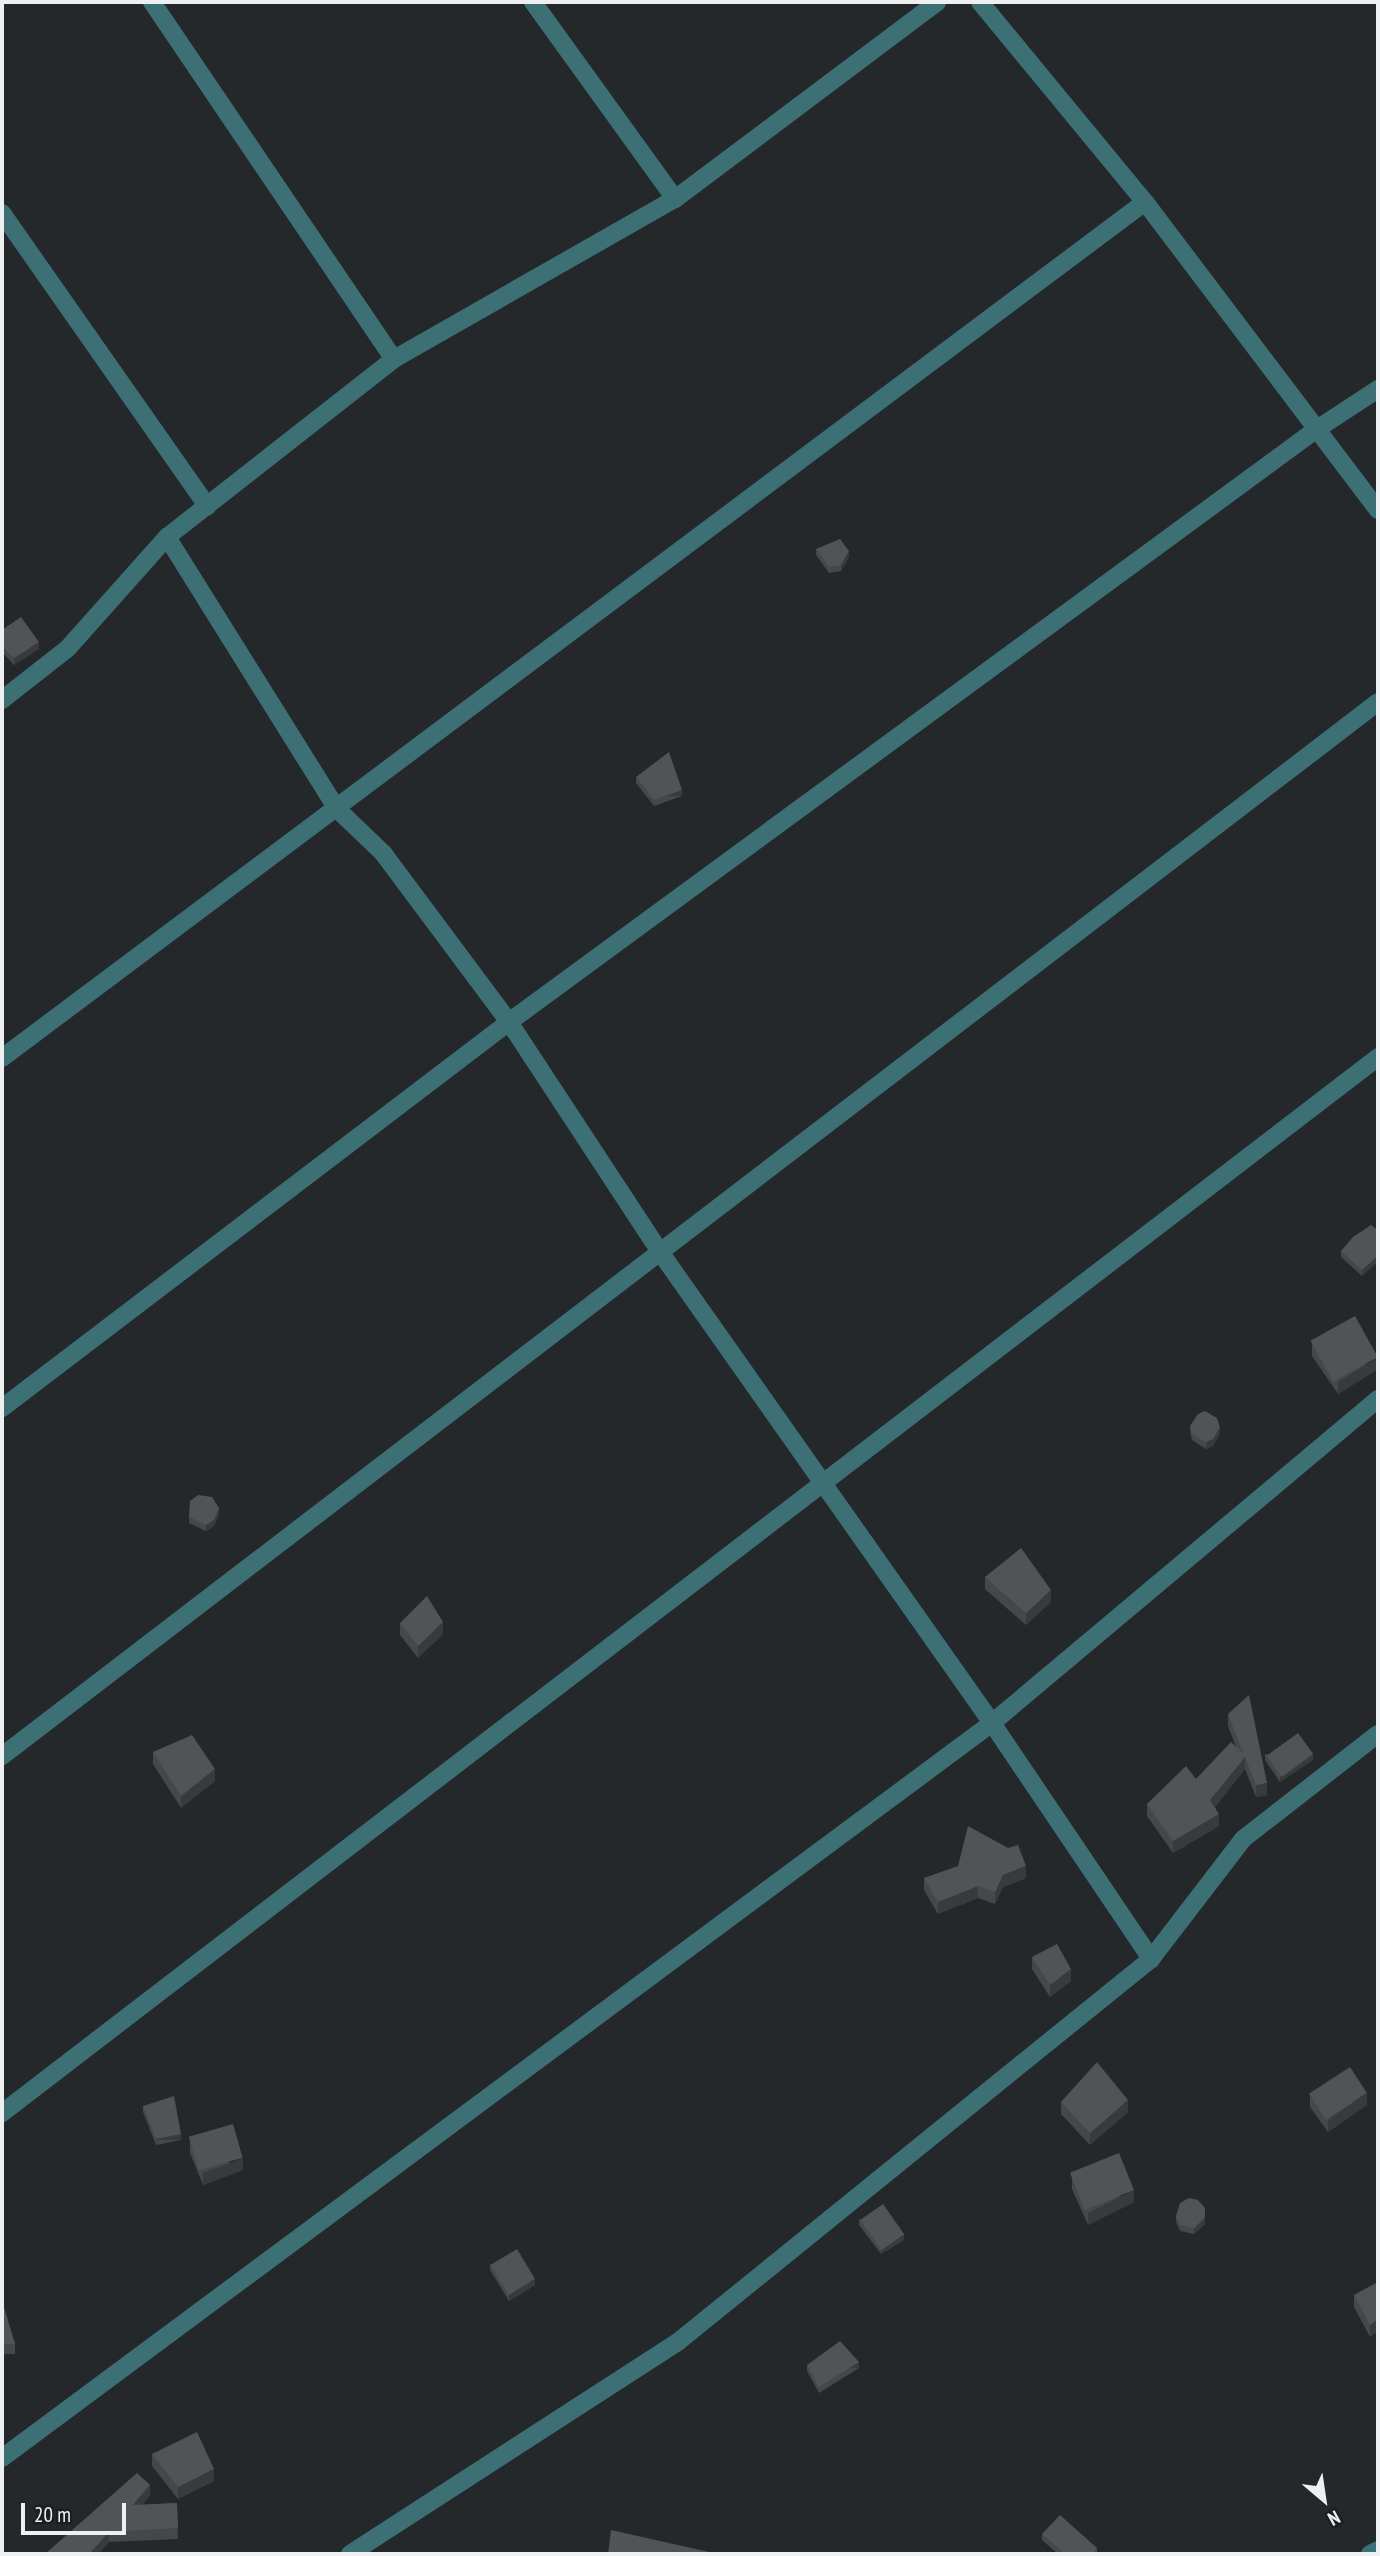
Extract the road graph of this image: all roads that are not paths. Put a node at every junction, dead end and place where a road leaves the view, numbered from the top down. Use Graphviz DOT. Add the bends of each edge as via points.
graph roads {
  1 [pos="152,2"];
  2 [pos="533,2"];
  3 [pos="937,2"];
  4 [pos="980,2"];
  5 [pos="675,198"];
  6 [pos="1145,202"];
  7 [pos="2,213"];
  8 [pos="394,359"];
  9 [pos="1378,389"];
  10 [pos="1317,429"];
  11 [pos="207,506"];
  12 [pos="1378,510"];
  13 [pos="167,537"];
  14 [pos="2,700"];
  15 [pos="1378,702"];
  16 [pos="337,809"];
  17 [pos="509,1022"];
  18 [pos="1378,1057"];
  19 [pos="2,1058"];
  20 [pos="658,1249"];
  21 [pos="1378,1399"];
  22 [pos="2,1408"];
  23 [pos="821,1484"];
  24 [pos="992,1723"];
  25 [pos="1378,1734"];
  26 [pos="2,1756"];
  27 [pos="1152,1959"];
  28 [pos="2,2113"];
  29 [pos="2,2458"];
  30 [pos="1378,2550"];
  31 [pos="350,2554"];
  32 [pos="1370,2554"];
  1 -- 8 [label="street"];
  2 -- 5 [label="street"];
  3 -- 5 [label="street"];
  4 -- 6 [label="street"];
  5 -- 8 [label="street"];
  6 -- 10 [label="street"];
  6 -- 16 [label="street"];
  7 -- 11 [label="street"];
  8 -- 11 [label="street"];
  9 -- 10 [label="street"];
  10 -- 12 [label="street"];
  10 -- 17 [label="street"];
  11 -- 13 [label="street"];
  13 -- 14 [label="street" via="68,648"];
  13 -- 16 [label="street"];
  15 -- 20 [label="street"];
  16 -- 17 [label="street" via="383,853"];
  16 -- 19 [label="street"];
  17 -- 20 [label="street"];
  17 -- 22 [label="street"];
  18 -- 23 [label="street"];
  20 -- 23 [label="street"];
  20 -- 26 [label="street"];
  21 -- 24 [label="street"];
  23 -- 24 [label="street"];
  23 -- 28 [label="street"];
  24 -- 27 [label="street"];
  24 -- 29 [label="street"];
  25 -- 27 [label="street" via="1243,1839"];
  27 -- 31 [label="street" via="679,2341"];
  30 -- 32 [label="street"];
}
